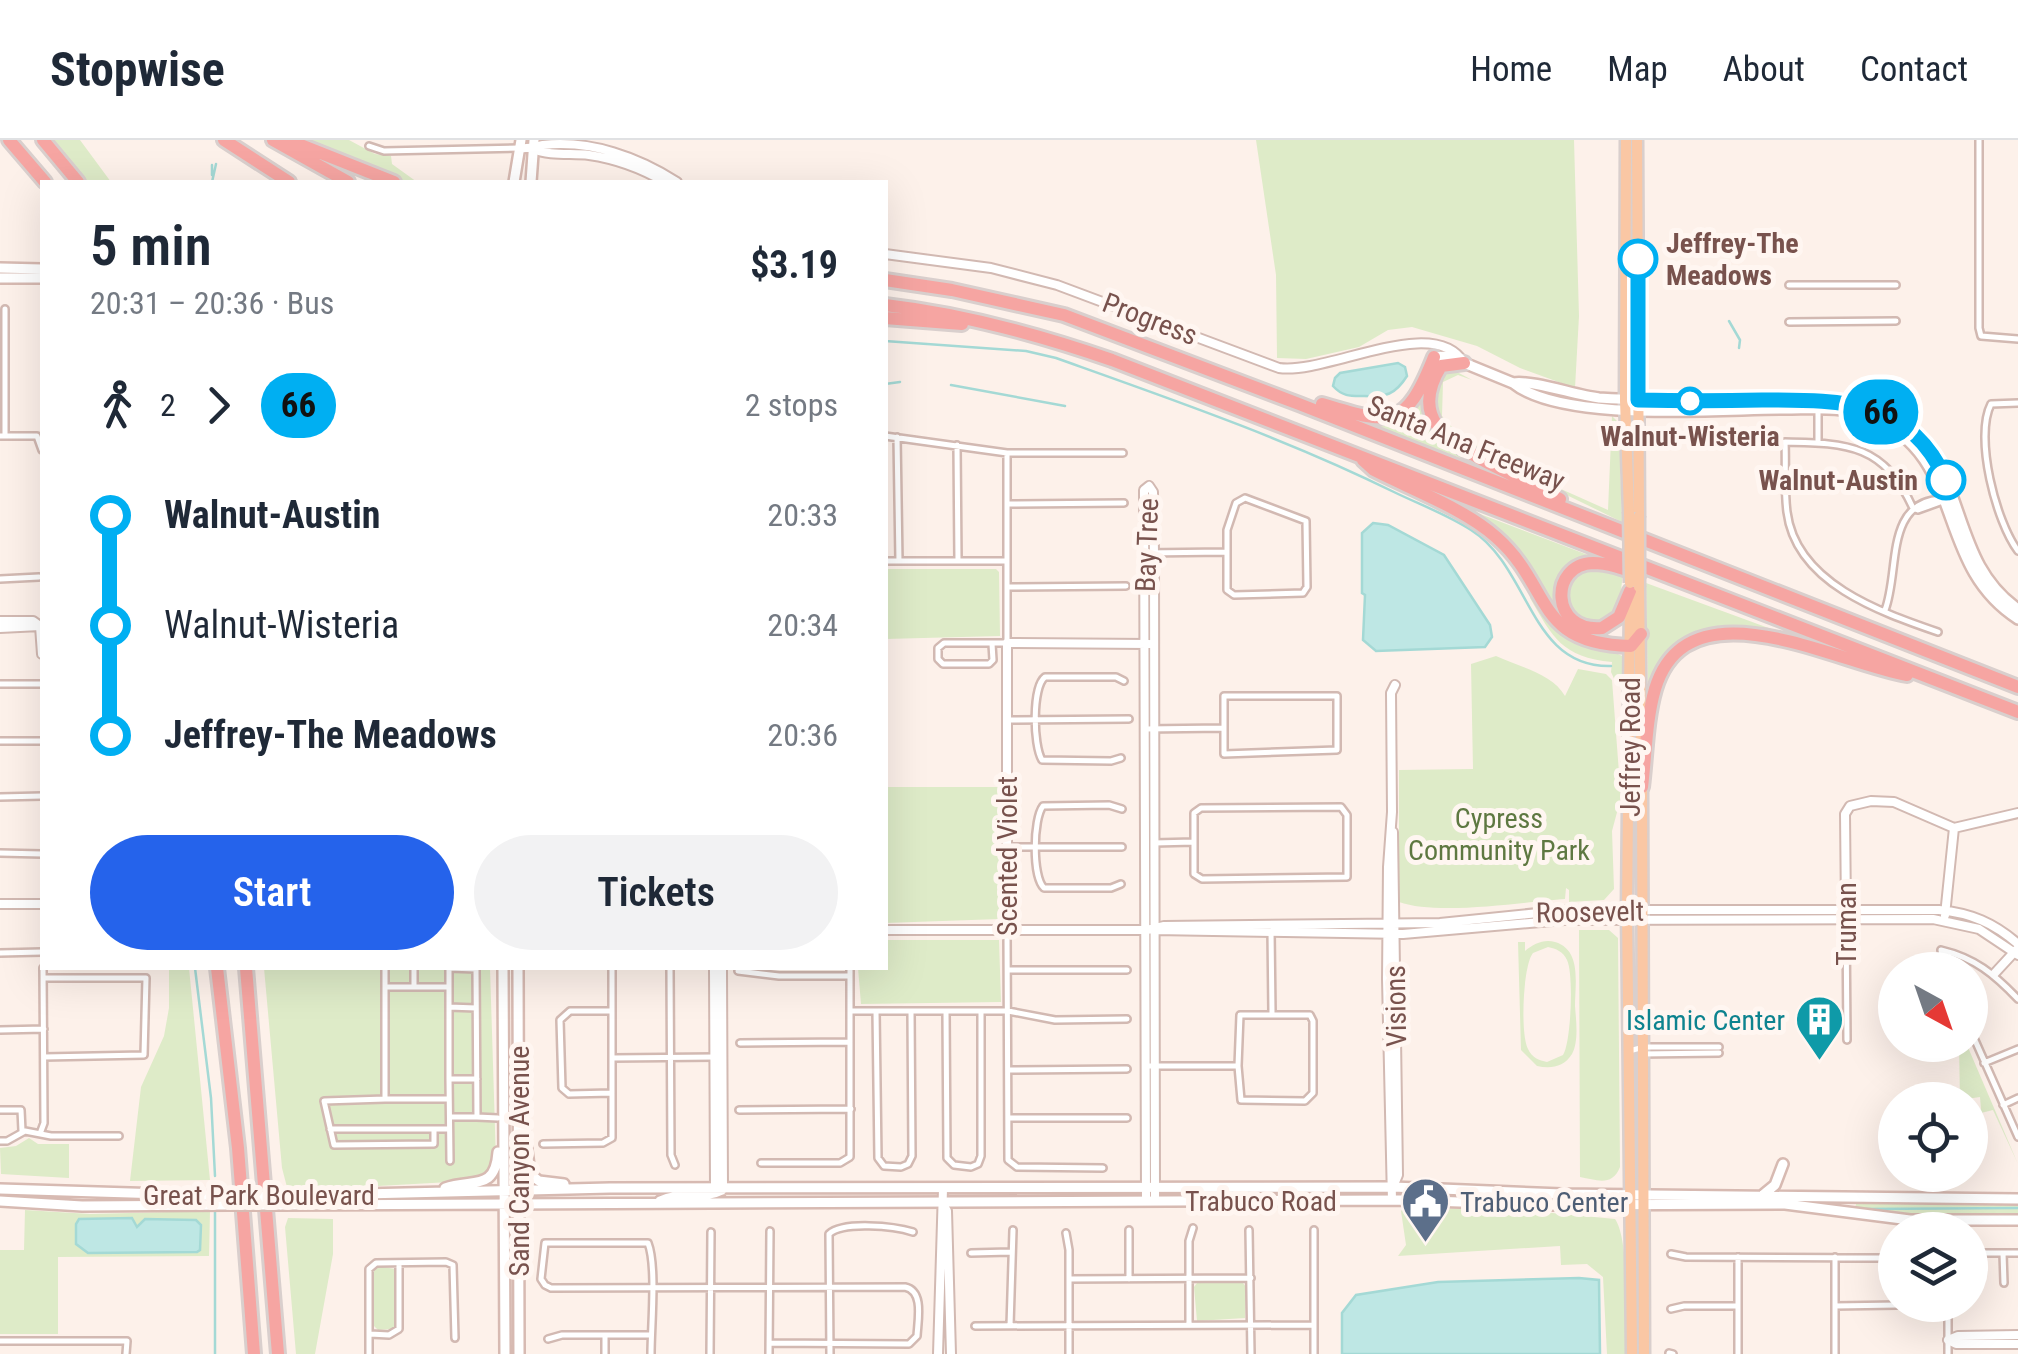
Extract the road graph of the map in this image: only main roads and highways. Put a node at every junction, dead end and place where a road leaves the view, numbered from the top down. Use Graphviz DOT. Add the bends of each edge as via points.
graph roads {
  1 [pos="9,140"];
  2 [pos="43,140"];
  3 [pos="224,140"];
  4 [pos="273,140"];
  5 [pos="288,140"];
  6 [pos="1626,140"];
  7 [pos="1637,140"];
  8 [pos="520,144"];
  9 [pos="533,144"];
  10 [pos="43,180"];
  11 [pos="76,180"];
  12 [pos="286,180"];
  13 [pos="344,180"];
  14 [pos="389,180"];
  15 [pos="514,180"];
  16 [pos="531,180"];
  17 [pos="1628,253"];
  18 [pos="0,268"];
  19 [pos="40,269"];
  20 [pos="888,272"];
  21 [pos="0,278"];
  22 [pos="40,278"];
  23 [pos="888,280"];
  24 [pos="922,286"];
  25 [pos="888,305"];
  26 [pos="1639,308"];
  27 [pos="888,318"];
  28 [pos="1022,331"];
  29 [pos="1434,357"];
  30 [pos="1464,363"];
  31 [pos="1299,404"];
  32 [pos="1632,405"];
  33 [pos="1357,454"];
  34 [pos="1948,498"];
  35 [pos="1586,518"];
  36 [pos="1977,574"];
  37 [pos="1633,587"];
  38 [pos="1718,596"];
  39 [pos="2018,609"];
  40 [pos="2018,618"];
  41 [pos="1641,634"];
  42 [pos="1630,646"];
  43 [pos="1934,680"];
  44 [pos="2018,687"];
  45 [pos="2018,712"];
  46 [pos="1642,787"];
  47 [pos="217,970"];
  48 [pos="246,970"];
  49 [pos="503,970"];
  50 [pos="518,970"];
  51 [pos="503,1070"];
  52 [pos="518,1106"];
  53 [pos="1783,1164"];
  54 [pos="640,1188"];
  55 [pos="719,1188"];
  56 [pos="0,1189"];
  57 [pos="503,1190"];
  58 [pos="518,1190"];
  59 [pos="436,1192"];
  60 [pos="1762,1194"];
  61 [pos="2018,1199"];
  62 [pos="228,1200"];
  63 [pos="279,1200"];
  64 [pos="1629,1200"];
  65 [pos="1644,1200"];
  66 [pos="2,1201"];
  67 [pos="504,1203"];
  68 [pos="518,1203"];
  69 [pos="658,1203"];
  70 [pos="1845,1203"];
  71 [pos="2018,1220"];
  72 [pos="254,1354"];
  73 [pos="278,1354"];
  74 [pos="505,1354"];
  75 [pos="519,1354"];
  76 [pos="1632,1354"];
  77 [pos="1644,1354"];
  1 -- 10 [label="highway"];
  2 -- 11 [label="highway"];
  3 -- 12 [label="highway"];
  4 -- 13 [label="highway"];
  5 -- 14 [label="highway"];
  6 -- 17 [label="main road, Jeffrey Road"];
  7 -- 26 [label="main road, Jeffrey Road"];
  8 -- 15 [label="main road"];
  9 -- 16 [label="main road"];
  17 -- 26 [label="main road" via="1632,304"];
  17 -- 32 [label="main road, Jeffrey Road"];
  18 -- 19 [label="main road"];
  20 -- 24 [label="highway"];
  21 -- 22 [label="main road"];
  23 -- 24 [label="highway, Santa Ana Freeway"];
  24 -- 31 [label="highway, Santa Ana Freeway" via="1064,315"];
  25 -- 28 [label="highway, Santa Ana Freeway"];
  26 -- 32 [label="main road, Jeffrey Road"];
  27 -- 28 [label="highway"];
  28 -- 33 [label="highway, Santa Ana Freeway"];
  29 -- 30 [label="main road"];
  29 -- 31 [label="highway" via="1416,397 1390,416 1369,419 1323,404"];
  30 -- 32 [label="main road" via="1568,404"];
  30 -- 35 [label="highway" via="1440,366 1433,382 1430,410 1440,432"];
  31 -- 35 [label="highway, Santa Ana Freeway"];
  32 -- 34 [label="main road" via="1862,414 1898,432 1928,463"];
  32 -- 34 [label="main road" via="1834,400 1863,406 1916,437 1941,468"];
  32 -- 37 [label="main road, Jeffrey Road, bridge"];
  33 -- 38 [label="highway, Santa Ana Freeway"];
  33 -- 42 [label="highway" via="1374,470 1494,535 1567,631 1588,643"];
  34 -- 36 [label="main road"];
  35 -- 44 [label="highway, Santa Ana Freeway"];
  36 -- 39 [label="main road"];
  36 -- 40 [label="main road" via="1990,596"];
  37 -- 38 [label="highway" via="1618,619 1595,629 1564,610 1561,596 1570,572 1593,563"];
  37 -- 41 [label="main road, Jeffrey Road"];
  37 -- 42 [label="main road, Jeffrey Road"];
  38 -- 43 [label="highway, Santa Ana Freeway"];
  41 -- 42 [label="highway"];
  41 -- 46 [label="main road, Jeffrey Road"];
  42 -- 64 [label="main road, Jeffrey Road"];
  43 -- 45 [label="highway, Santa Ana Freeway"];
  43 -- 46 [label="highway" via="1744,631 1705,636 1674,657 1658,682"];
  46 -- 65 [label="main road, Jeffrey Road"];
  47 -- 72 [label="highway"];
  48 -- 73 [label="highway"];
  49 -- 51 [label="main road, Sand Canyon Avenue"];
  50 -- 52 [label="main road, Sand Canyon Avenue"];
  51 -- 57 [label="main road, Sand Canyon Avenue"];
  51 -- 59 [label="main road" via="498,1158 490,1178"];
  52 -- 54 [label="main road" via="535,1179"];
  52 -- 58 [label="main road, Sand Canyon Avenue"];
  53 -- 60 [label="main road" via="1773,1189"];
  54 -- 55 [label="main road, Trabuco Road"];
  54 -- 58 [label="main road, Trabuco Road"];
  55 -- 64 [label="main road, Trabuco Road" via="1393,1186"];
  55 -- 69 [label="main road"];
  56 -- 62 [label="main road, Great Park Boulevard"];
  57 -- 58 [label="main road, Great Park Boulevard"];
  57 -- 59 [label="main road, Great Park Boulevard"];
  57 -- 67 [label="main road, Sand Canyon Avenue"];
  58 -- 68 [label="main road, Sand Canyon Avenue"];
  59 -- 63 [label="main road, Great Park Boulevard"];
  60 -- 65 [label="main road, Trabuco Road"];
  60 -- 70 [label="main road, Trabuco Road"];
  61 -- 70 [label="main road, Trabuco Road"];
  62 -- 63 [label="main road, Great Park Boulevard, bridge"];
  62 -- 66 [label="main road, Great Park Boulevard" via="82,1206"];
  63 -- 67 [label="main road, Great Park Boulevard"];
  64 -- 65 [label="main road, Trabuco Road"];
  64 -- 69 [label="main road, Trabuco Road"];
  64 -- 76 [label="main road, Jeffrey Road"];
  65 -- 70 [label="main road, Trabuco Road"];
  65 -- 77 [label="main road, Jeffrey Road"];
  67 -- 68 [label="main road, Trabuco Road"];
  67 -- 74 [label="main road, Sand Canyon Avenue"];
  68 -- 69 [label="main road, Trabuco Road"];
  68 -- 75 [label="main road, Sand Canyon Avenue"];
  70 -- 71 [label="main road, Trabuco Road" via="1910,1220"];
}
